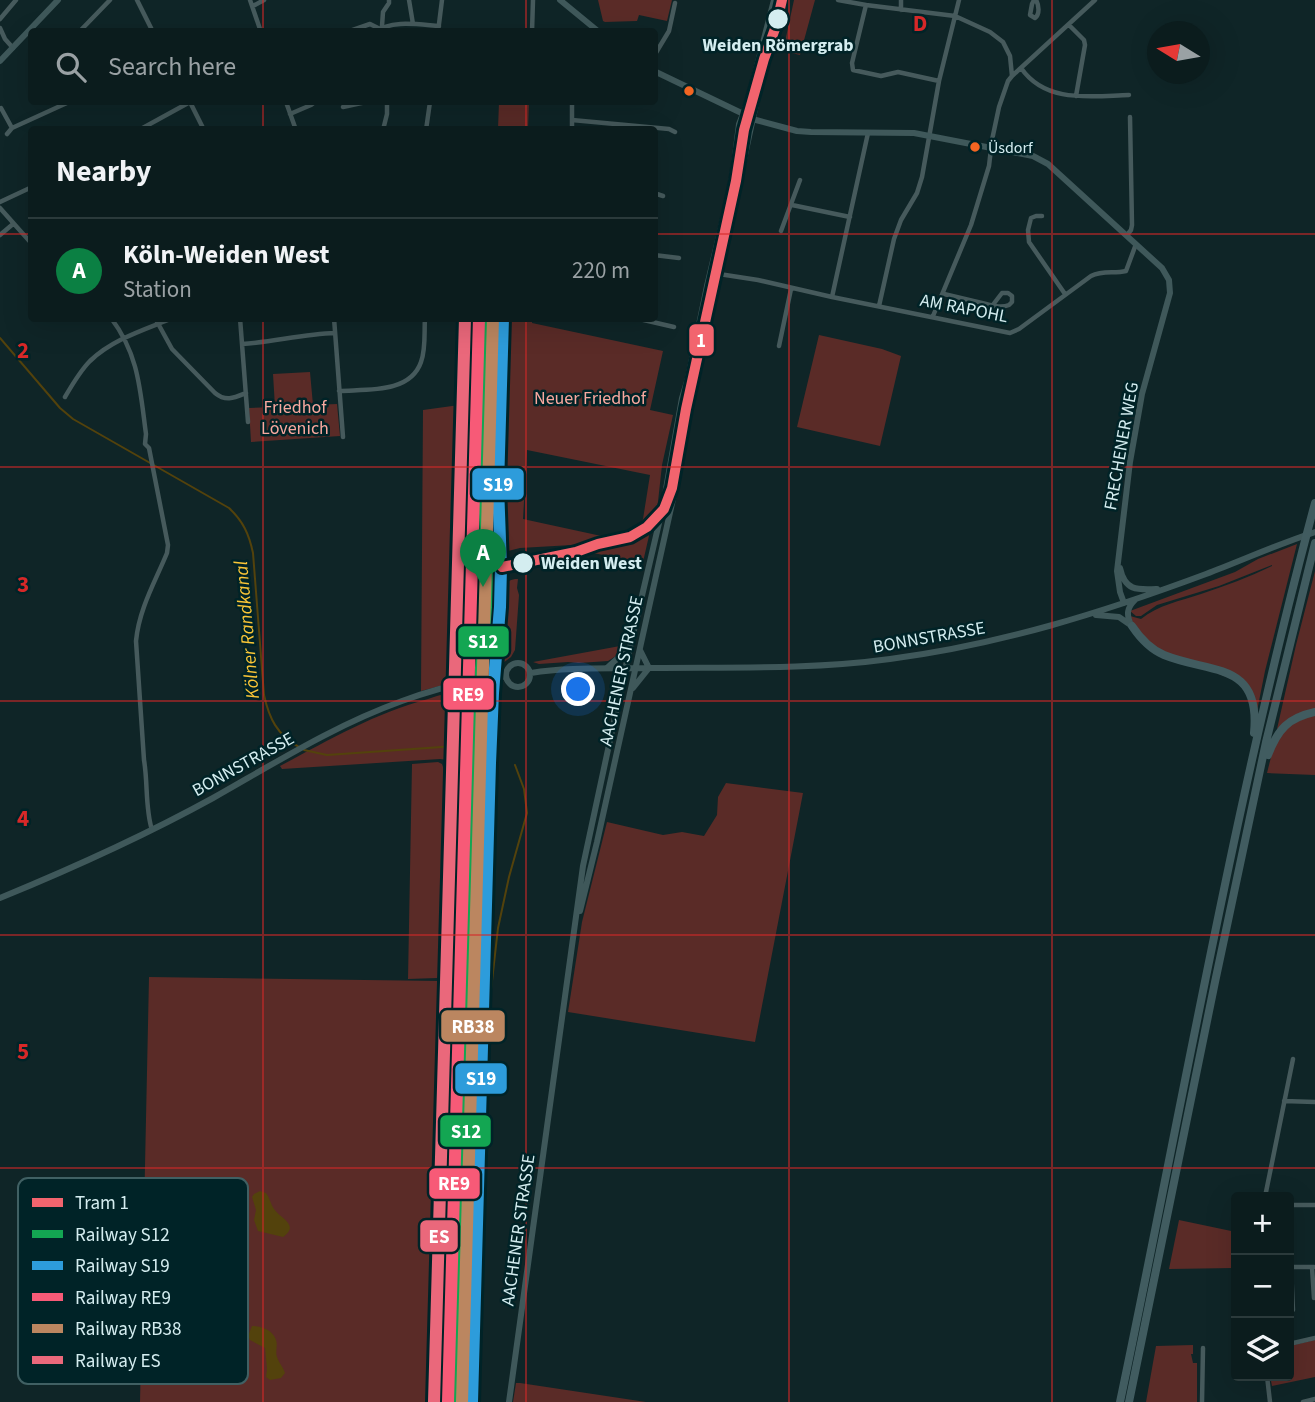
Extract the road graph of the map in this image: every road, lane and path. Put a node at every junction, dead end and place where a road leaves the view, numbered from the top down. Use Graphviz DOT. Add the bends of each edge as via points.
graph roads {
  1 [pos="16,0"];
  2 [pos="58,0"];
  3 [pos="110,0"];
  4 [pos="137,0"];
  5 [pos="250,0"];
  6 [pos="264,0"];
  7 [pos="389,0"];
  8 [pos="409,0"];
  9 [pos="442,0"];
  10 [pos="533,0"];
  11 [pos="560,0"];
  12 [pos="774,0"];
  13 [pos="784,0"];
  14 [pos="838,0"];
  15 [pos="901,0"];
  16 [pos="959,0"];
  17 [pos="1084,0"];
  18 [pos="1095,0"];
  19 [pos="675,3"];
  20 [pos="866,5"];
  21 [pos="253,6"];
  22 [pos="1089,6"];
  23 [pos="901,10"];
  24 [pos="955,16"];
  25 [pos="0,19"];
  26 [pos="413,24"];
  27 [pos="1069,25"];
  28 [pos="0,28"];
  29 [pos="32,28"];
  30 [pos="83,28"];
  31 [pos="151,28"];
  32 [pos="260,28"];
  33 [pos="358,28"];
  34 [pos="378,28"];
  35 [pos="380,28"];
  36 [pos="382,28"];
  37 [pos="434,28"];
  38 [pos="439,28"];
  39 [pos="532,28"];
  40 [pos="594,28"];
  41 [pos="28,32"];
  42 [pos="13,48"];
  43 [pos="658,49"];
  44 [pos="0,61"];
  45 [pos="1021,68"];
  46 [pos="658,73"];
  47 [pos="1012,76"];
  48 [pos="939,81"];
  49 [pos="1129,95"];
  50 [pos="1076,96"];
  51 [pos="6,103"];
  52 [pos="62,105"];
  53 [pos="185,105"];
  54 [pos="192,105"];
  55 [pos="287,105"];
  56 [pos="312,105"];
  57 [pos="352,105"];
  58 [pos="387,105"];
  59 [pos="430,105"];
  60 [pos="572,105"];
  61 [pos="343,107"];
  62 [pos="1,109"];
  63 [pos="743,113"];
  64 [pos="290,114"];
  65 [pos="1130,117"];
  66 [pos="752,118"];
  67 [pos="572,120"];
  68 [pos="146,126"];
  69 [pos="202,126"];
  70 [pos="294,126"];
  71 [pos="384,126"];
  72 [pos="427,126"];
  73 [pos="572,126"];
  74 [pos="637,126"];
  75 [pos="12,128"];
  76 [pos="658,128"];
  77 [pos="675,132"];
  78 [pos="868,133"];
  79 [pos="6,134"];
  80 [pos="930,135"];
  81 [pos="992,147"];
  82 [pos="800,180"];
  83 [pos="28,189"];
  84 [pos="658,194"];
  85 [pos="663,196"];
  86 [pos="0,202"];
  87 [pos="792,205"];
  88 [pos="0,208"];
  89 [pos="1042,216"];
  90 [pos="850,217"];
  91 [pos="13,224"];
  92 [pos="781,231"];
  93 [pos="0,235"];
  94 [pos="1127,235"];
  95 [pos="28,240"];
  96 [pos="1136,244"];
  97 [pos="658,255"];
  98 [pos="679,258"];
  99 [pos="713,262"];
  100 [pos="719,274"];
  101 [pos="709,278"];
  102 [pos="791,289"];
  103 [pos="944,294"];
  104 [pos="1065,294"];
  105 [pos="832,297"];
  106 [pos="879,306"];
  107 [pos="992,306"];
  108 [pos="933,316"];
  109 [pos="114,322"];
  110 [pos="163,322"];
  111 [pos="240,322"];
  112 [pos="334,322"];
  113 [pos="425,322"];
  114 [pos="652,322"];
  115 [pos="158,324"];
  116 [pos="674,327"];
  117 [pos="335,333"];
  118 [pos="125,338"];
  119 [pos="242,344"];
  120 [pos="779,346"];
  121 [pos="339,391"];
  122 [pos="246,393"];
  123 [pos="683,393"];
  124 [pos="65,397"];
  125 [pos="691,406"];
  126 [pos="248,422"];
  127 [pos="343,437"];
  128 [pos="1315,503"];
  129 [pos="1315,532"];
  130 [pos="1315,543"];
  131 [pos="1118,556"];
  132 [pos="1166,588"];
  133 [pos="1137,598"];
  134 [pos="1124,603"];
  135 [pos="1090,615"];
  136 [pos="1132,626"];
  137 [pos="630,648"];
  138 [pos="640,650"];
  139 [pos="607,668"];
  140 [pos="625,668"];
  141 [pos="636,668"];
  142 [pos="649,668"];
  143 [pos="531,673"];
  144 [pos="506,676"];
  145 [pos="632,689"];
  146 [pos="1315,712"];
  147 [pos="1252,760"];
  148 [pos="1261,774"];
  149 [pos="152,830"];
  150 [pos="0,898"];
  151 [pos="574,937"];
  152 [pos="1293,1059"];
  153 [pos="1284,1101"];
  154 [pos="1315,1102"];
  155 [pos="1266,1192"];
  156 [pos="1294,1205"];
  157 [pos="1315,1205"];
  158 [pos="1294,1267"];
  159 [pos="1314,1267"];
  160 [pos="1314,1298"];
  161 [pos="1315,1338"];
  162 [pos="1294,1343"];
  163 [pos="1203,1348"];
  164 [pos="1268,1381"];
  165 [pos="1315,1399"];
  166 [pos="509,1402"];
  167 [pos="1120,1402"];
  168 [pos="1129,1402"];
  169 [pos="1202,1402"];
  170 [pos="1270,1402"];
  171 [pos="1303,1402"];
  1 -- 25 [label="street"];
  2 -- 29 [label="main road"];
  3 -- 30 [label="street"];
  4 -- 31 [label="street"];
  5 -- 21 [label="street"];
  6 -- 21 [label="street"];
  7 -- 35 [label="street"];
  8 -- 26 [label="street"];
  9 -- 38 [label="street"];
  10 -- 39 [label="street"];
  11 -- 40 [label="main road"];
  12 -- 63 [label="main road, AACHENER STRASSE"];
  13 -- 66 [label="main road, AACHENER STRASSE"];
  14 -- 20 [label="street"];
  15 -- 23 [label="street"];
  16 -- 24 [label="street"];
  17 -- 22 [label="street"];
  18 -- 22 [label="street"];
  19 -- 43 [label="street" via="669,31"];
  20 -- 23 [label="street"];
  20 -- 48 [label="street" via="853,70 881,76 898,72"];
  21 -- 32 [label="street"];
  22 -- 27 [label="street"];
  23 -- 24 [label="street"];
  24 -- 47 [label="street" via="1003,43"];
  24 -- 48 [label="street"];
  26 -- 36 [label="street"];
  26 -- 37 [label="street"];
  27 -- 45 [label="street"];
  27 -- 50 [label="street" via="1085,45"];
  28 -- 42 [label="street"];
  33 -- 34 [label="street" via="370,24"];
  41 -- 42 [label="main road"];
  42 -- 44 [label="main road"];
  45 -- 47 [label="street"];
  45 -- 50 [label="street" via="1045,89"];
  46 -- 63 [label="main road, FRECHENER WEG"];
  47 -- 81 [label="street" via="999,107"];
  48 -- 80 [label="street"];
  49 -- 50 [label="street"];
  51 -- 62 [label="street"];
  52 -- 75 [label="street"];
  53 -- 68 [label="street"];
  54 -- 69 [label="street"];
  55 -- 64 [label="street"];
  56 -- 64 [label="street"];
  57 -- 61 [label="street"];
  58 -- 71 [label="street"];
  59 -- 72 [label="street"];
  60 -- 67 [label="street"];
  62 -- 75 [label="street"];
  63 -- 66 [label="main road, FRECHENER WEG"];
  63 -- 99 [label="main road, AACHENER STRASSE"];
  64 -- 70 [label="street"];
  65 -- 94 [label="street" via="1132,225"];
  66 -- 78 [label="main road, FRECHENER WEG" via="797,131"];
  66 -- 100 [label="main road, AACHENER STRASSE"];
  67 -- 73 [label="street"];
  67 -- 74 [label="street"];
  75 -- 79 [label="street"];
  76 -- 77 [label="street"];
  78 -- 80 [label="main road, FRECHENER WEG"];
  78 -- 90 [label="street"];
  80 -- 81 [label="main road, FRECHENER WEG"];
  80 -- 106 [label="street" via="917,193 894,239"];
  81 -- 94 [label="main road, FRECHENER WEG" via="1040,158"];
  81 -- 103 [label="street" via="971,225"];
  82 -- 87 [label="street"];
  83 -- 86 [label="street"];
  84 -- 85 [label="street"];
  87 -- 90 [label="street"];
  87 -- 92 [label="street"];
  88 -- 91 [label="street"];
  89 -- 104 [label="street" via="1031,218 1029,242"];
  90 -- 105 [label="street"];
  91 -- 93 [label="street"];
  91 -- 95 [label="street"];
  94 -- 96 [label="main road, FRECHENER WEG"];
  96 -- 104 [label="street, AM RAPOHL" via="1126,271 1098,272"];
  96 -- 131 [label="main road, FRECHENER WEG" via="1162,268 1170,293 1142,394"];
  97 -- 98 [label="street"];
  99 -- 100 [label="main road"];
  99 -- 101 [label="main road, AACHENER STRASSE"];
  100 -- 101 [label="main road"];
  100 -- 102 [label="street, AM RAPOHL"];
  100 -- 125 [label="main road, AACHENER STRASSE"];
  101 -- 123 [label="main road, AACHENER STRASSE"];
  102 -- 105 [label="street, AM RAPOHL"];
  102 -- 120 [label="street"];
  103 -- 107 [label="street"];
  103 -- 108 [label="street"];
  104 -- 108 [label="street, AM RAPOHL" via="1010,333"];
  105 -- 106 [label="street, AM RAPOHL"];
  106 -- 108 [label="street, AM RAPOHL"];
  109 -- 118 [label="street"];
  110 -- 115 [label="street"];
  111 -- 119 [label="street"];
  112 -- 117 [label="street"];
  113 -- 121 [label="street" via="423,356 412,376 392,387"];
  114 -- 116 [label="street"];
  115 -- 118 [label="street"];
  115 -- 122 [label="street" via="172,349 220,397"];
  117 -- 119 [label="street"];
  117 -- 121 [label="street"];
  118 -- 124 [label="street" via="88,362"];
  118 -- 149 [label="street" via="135,365 145,444 168,545 142,609 136,641"];
  119 -- 122 [label="street"];
  121 -- 127 [label="street"];
  122 -- 126 [label="street"];
  123 -- 125 [label="main road" via="685,408"];
  123 -- 137 [label="main road, AACHENER STRASSE"];
  125 -- 138 [label="main road, AACHENER STRASSE"];
  128 -- 147 [label="highway"];
  129 -- 132 [label="main road, BONNSTRASSE"];
  130 -- 148 [label="highway"];
  131 -- 132 [label="main road" via="1128,585 1139,590"];
  131 -- 134 [label="main road, FRECHENER WEG" via="1117,578"];
  132 -- 133 [label="main road, BONNSTRASSE"];
  133 -- 134 [label="main road, BONNSTRASSE"];
  133 -- 136 [label="main road" via="1127,612"];
  134 -- 135 [label="main road, BONNSTRASSE"];
  135 -- 136 [label="main road" via="1119,617"];
  135 -- 142 [label="main road, BONNSTRASSE" via="1027,633 892,659 768,668"];
  136 -- 147 [label="highway" via="1158,652 1237,678 1255,712"];
  137 -- 139 [label="main road"];
  137 -- 140 [label="main road, AACHENER STRASSE"];
  138 -- 141 [label="main road, AACHENER STRASSE"];
  138 -- 142 [label="main road"];
  139 -- 140 [label="main road, BONNSTRASSE"];
  139 -- 143 [label="main road, BONNSTRASSE"];
  140 -- 141 [label="main road, BONNSTRASSE"];
  140 -- 151 [label="main road, AACHENER STRASSE" via="583,866"];
  141 -- 142 [label="main road, BONNSTRASSE"];
  141 -- 145 [label="main road, AACHENER STRASSE"];
  142 -- 145 [label="main road"];
  143 -- 144 [label="main road" via="523,663 515,663"];
  143 -- 144 [label="main road" via="521,687 513,686"];
  144 -- 149 [label="main road, BONNSTRASSE" via="466,682 351,722"];
  145 -- 151 [label="main road, AACHENER STRASSE"];
  146 -- 148 [label="highway" via="1293,719 1282,729"];
  147 -- 167 [label="highway"];
  148 -- 168 [label="highway"];
  149 -- 150 [label="main road, BONNSTRASSE"];
  151 -- 166 [label="main road, AACHENER STRASSE"];
  152 -- 153 [label="street"];
  153 -- 154 [label="street"];
  153 -- 155 [label="street"];
  156 -- 157 [label="street"];
  158 -- 159 [label="street"];
  159 -- 160 [label="street"];
  161 -- 162 [label="street"];
  163 -- 169 [label="street"];
  164 -- 170 [label="street"];
  165 -- 171 [label="street"];
}
